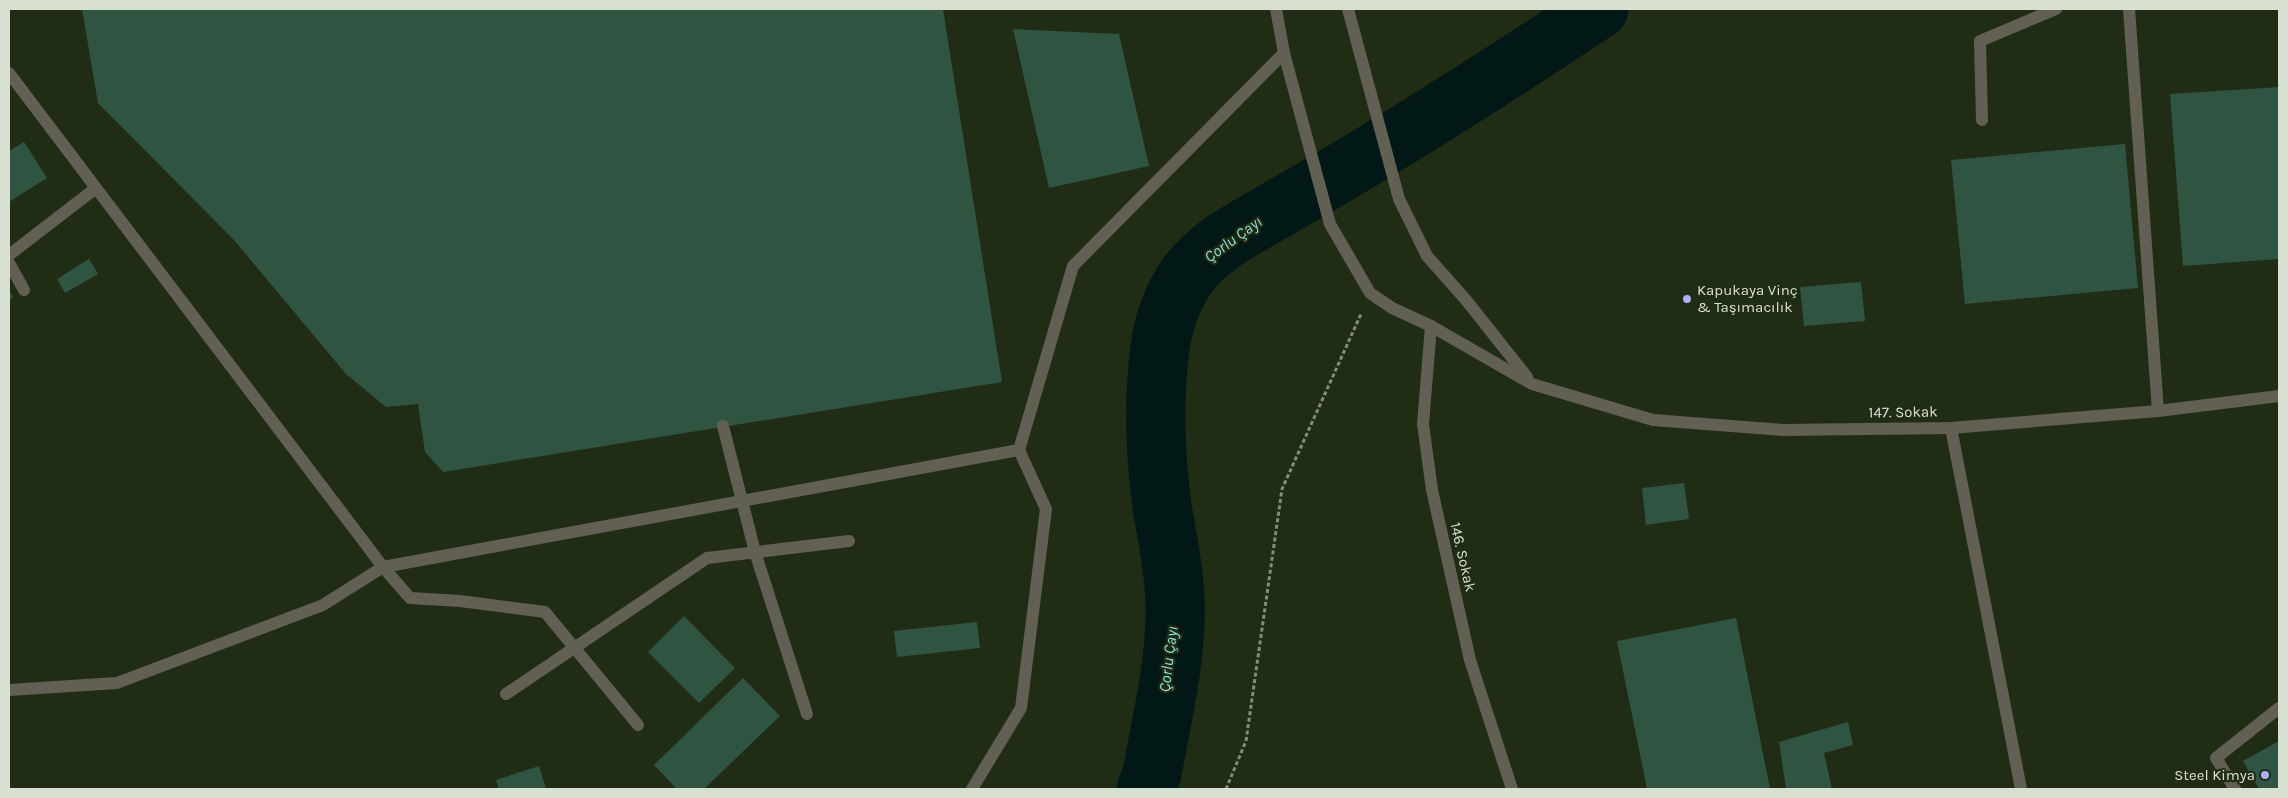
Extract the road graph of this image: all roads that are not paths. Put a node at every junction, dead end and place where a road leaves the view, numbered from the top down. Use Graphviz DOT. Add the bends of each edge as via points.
graph roads {
  1 [pos="1276,9"];
  2 [pos="1348,9"];
  3 [pos="2056,9"];
  4 [pos="2129,9"];
  5 [pos="1284,53"];
  6 [pos="9,73"];
  7 [pos="1982,120"];
  8 [pos="96,188"];
  9 [pos="9,255"];
  10 [pos="9,263"];
  11 [pos="24,290"];
  12 [pos="1431,326"];
  13 [pos="1532,384"];
  14 [pos="2279,396"];
  15 [pos="2158,411"];
  16 [pos="723,426"];
  17 [pos="1951,428"];
  18 [pos="1019,450"];
  19 [pos="742,501"];
  20 [pos="849,541"];
  21 [pos="755,552"];
  22 [pos="383,567"];
  23 [pos="574,648"];
  24 [pos="9,690"];
  25 [pos="506,694"];
  26 [pos="2279,708"];
  27 [pos="807,714"];
  28 [pos="638,725"];
  29 [pos="972,789"];
  30 [pos="1512,789"];
  31 [pos="2021,789"];
  32 [pos="2235,789"];
  1 -- 5 [label="street"];
  2 -- 13 [label="street" via="1399,199 1428,256"];
  3 -- 7 [label="street" via="1980,40"];
  4 -- 15 [label="street"];
  5 -- 12 [label="street, 147. Sokak" via="1330,224 1370,293 1392,308"];
  5 -- 18 [label="street" via="1073,266"];
  6 -- 8 [label="street"];
  8 -- 9 [label="street"];
  8 -- 22 [label="street"];
  10 -- 11 [label="street"];
  12 -- 13 [label="street, 147. Sokak"];
  12 -- 30 [label="street, 146. Sokak" via="1423,424 1432,490 1470,660"];
  13 -- 17 [label="street, 147. Sokak" via="1653,420 1783,430"];
  14 -- 15 [label="street, 147. Sokak"];
  15 -- 17 [label="street, 147. Sokak"];
  16 -- 19 [label="street"];
  17 -- 31 [label="street"];
  18 -- 19 [label="street"];
  18 -- 29 [label="street" via="1046,509 1021,708"];
  19 -- 21 [label="street"];
  19 -- 22 [label="street"];
  20 -- 21 [label="street"];
  21 -- 23 [label="street" via="707,558"];
  21 -- 27 [label="street"];
  22 -- 23 [label="street" via="410,598 545,612"];
  22 -- 24 [label="street" via="323,605 117,682"];
  23 -- 25 [label="street"];
  23 -- 28 [label="street"];
  26 -- 32 [label="street" via="2216,758"];
}
